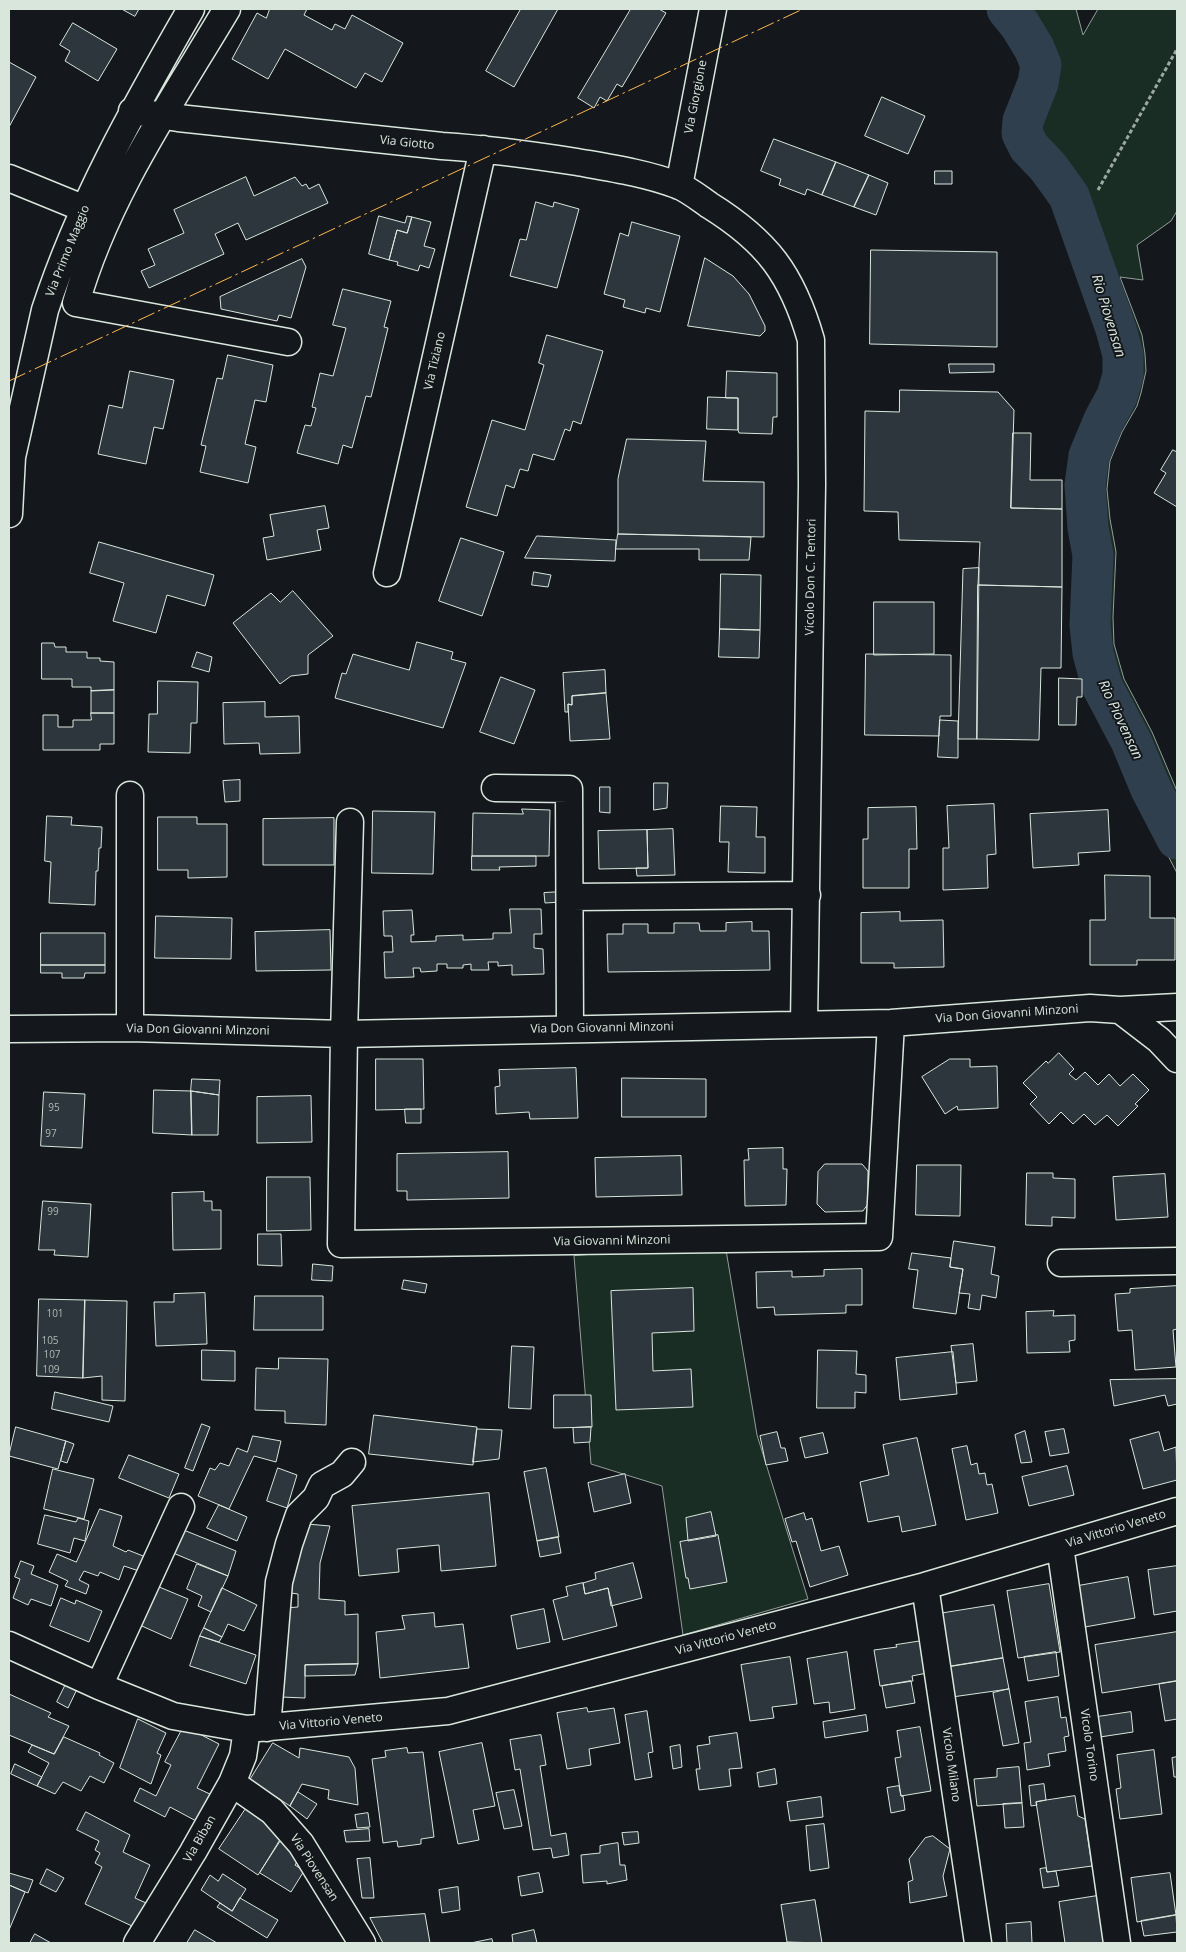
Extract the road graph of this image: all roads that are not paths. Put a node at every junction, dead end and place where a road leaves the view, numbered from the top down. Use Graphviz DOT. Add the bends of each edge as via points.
graph roads {
  1 [pos="190,9"];
  2 [pos="227,9"];
  3 [pos="713,9"];
  4 [pos="132,111"];
  5 [pos="163,116"];
  6 [pos="483,149"];
  7 [pos="9,178"];
  8 [pos="679,186"];
  9 [pos="84,209"];
  10 [pos="288,342"];
  11 [pos="9,514"];
  12 [pos="388,573"];
  13 [pos="495,788"];
  14 [pos="130,795"];
  15 [pos="350,822"];
  16 [pos="807,895"];
  17 [pos="570,897"];
  18 [pos="1177,1007"];
  19 [pos="1120,1010"];
  20 [pos="891,1023"];
  21 [pos="804,1024"];
  22 [pos="130,1028"];
  23 [pos="9,1029"];
  24 [pos="570,1029"];
  25 [pos="344,1034"];
  26 [pos="1177,1059"];
  27 [pos="1177,1261"];
  28 [pos="1061,1263"];
  29 [pos="352,1462"];
  30 [pos="181,1507"];
  31 [pos="1177,1511"];
  32 [pos="1060,1546"];
  33 [pos="925,1586"];
  34 [pos="9,1645"];
  35 [pos="99,1686"];
  36 [pos="257,1728"];
  37 [pos="232,1783"];
  38 [pos="138,1943"];
  39 [pos="362,1943"];
  40 [pos="978,1943"];
  41 [pos="1117,1943"];
  1 -- 4 [label="street, Via Primo Maggio"];
  2 -- 5 [label="street"];
  3 -- 8 [label="street, Via Giorgione"];
  4 -- 5 [label="street, Via Giotto"];
  4 -- 9 [label="street, Via Primo Maggio"];
  5 -- 6 [label="street, Via Giotto"];
  5 -- 10 [label="street" via="113,207 82,281 76,304"];
  6 -- 8 [label="street, Via Giotto" via="637,173"];
  6 -- 12 [label="street, Via Tiziano"];
  7 -- 9 [label="street"];
  8 -- 16 [label="street, Vicolo Don C. Tentori" via="757,239 792,288 811,340"];
  9 -- 11 [label="street, Via Primo Maggio" via="45,310 12,457"];
  13 -- 17 [label="street" via="569,789"];
  14 -- 22 [label="street"];
  15 -- 25 [label="street"];
  16 -- 17 [label="street"];
  16 -- 21 [label="street, Vicolo Don C. Tentori"];
  17 -- 24 [label="street"];
  18 -- 19 [label="street, Via Don Giovanni Minzoni"];
  19 -- 20 [label="street, Via Don Giovanni Minzoni" via="1090,1008"];
  19 -- 26 [label="street" via="1159,1040"];
  20 -- 21 [label="street, Via Don Giovanni Minzoni"];
  20 -- 25 [label="street, Via Giovanni Minzoni" via="879,1237 341,1244"];
  21 -- 24 [label="street, Via Don Giovanni Minzoni"];
  22 -- 23 [label="street, Via Don Giovanni Minzoni"];
  22 -- 25 [label="street, Via Don Giovanni Minzoni"];
  24 -- 25 [label="street, Via Don Giovanni Minzoni"];
  27 -- 28 [label="street"];
  29 -- 36 [label="street, Via Vittorio Veneto" via="342,1474 322,1485 316,1498 299,1515 279,1582"];
  30 -- 35 [label="street"];
  31 -- 32 [label="street, Via Vittorio Veneto"];
  32 -- 33 [label="street, Via Vittorio Veneto"];
  32 -- 41 [label="street, Vicolo Torino"];
  33 -- 36 [label="street, Via Vittorio Veneto" via="448,1711"];
  33 -- 40 [label="street, Vicolo Milano"];
  34 -- 35 [label="street, Via Vittorio Veneto"];
  35 -- 36 [label="street, Via Vittorio Veneto" via="173,1716"];
  36 -- 37 [label="street, Via Biban"];
  37 -- 38 [label="street, Via Biban"];
  37 -- 39 [label="street, Via Piovensan" via="272,1811 301,1844"];
}
